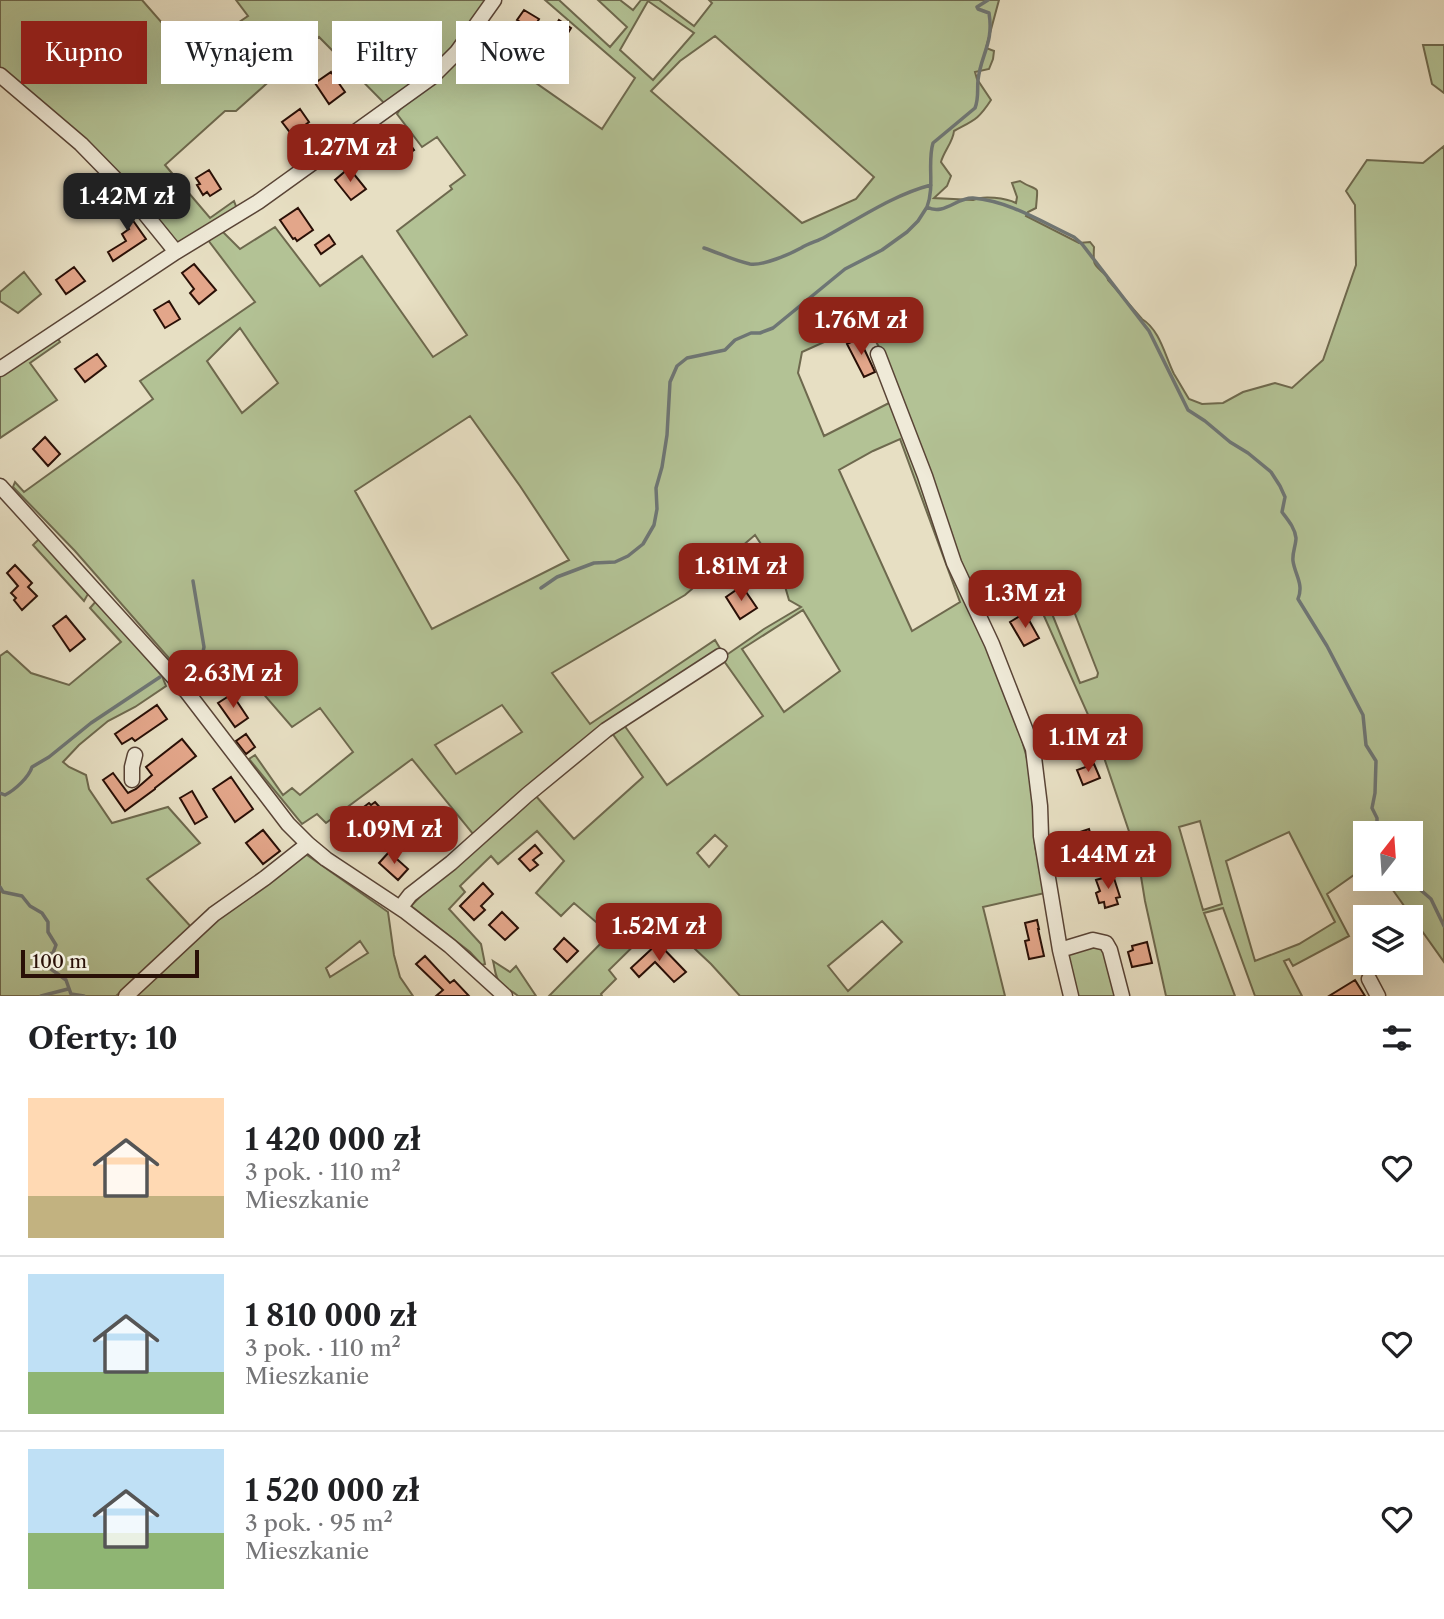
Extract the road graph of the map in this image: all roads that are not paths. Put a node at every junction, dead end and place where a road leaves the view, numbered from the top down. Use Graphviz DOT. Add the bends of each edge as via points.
graph roads {
  1 [pos="494,0"];
  2 [pos="0,75"];
  3 [pos="176,252"];
  4 [pos="878,354"];
  5 [pos="0,369"];
  6 [pos="0,485"];
  7 [pos="720,656"];
  8 [pos="135,755"];
  9 [pos="132,780"];
  10 [pos="308,844"];
  11 [pos="400,908"];
  12 [pos="1060,950"];
  13 [pos="1369,979"];
  14 [pos="126,996"];
  15 [pos="505,996"];
  16 [pos="1071,996"];
  17 [pos="1122,996"];
  18 [pos="1378,996"];
  1 -- 3 [label="street" via="457,52 432,77 258,202"];
  2 -- 3 [label="street" via="81,144"];
  3 -- 5 [label="street"];
  4 -- 12 [label="street" via="954,564 992,644 1033,749 1041,836"];
  6 -- 10 [label="street" via="187,692"];
  7 -- 11 [label="street" via="607,730"];
  8 -- 9 [label="street"];
  10 -- 11 [label="street"];
  10 -- 14 [label="street" via="214,914"];
  11 -- 15 [label="street"];
  12 -- 16 [label="street"];
  12 -- 17 [label="street" via="1093,940 1105,943"];
  13 -- 18 [label="street"];
}
